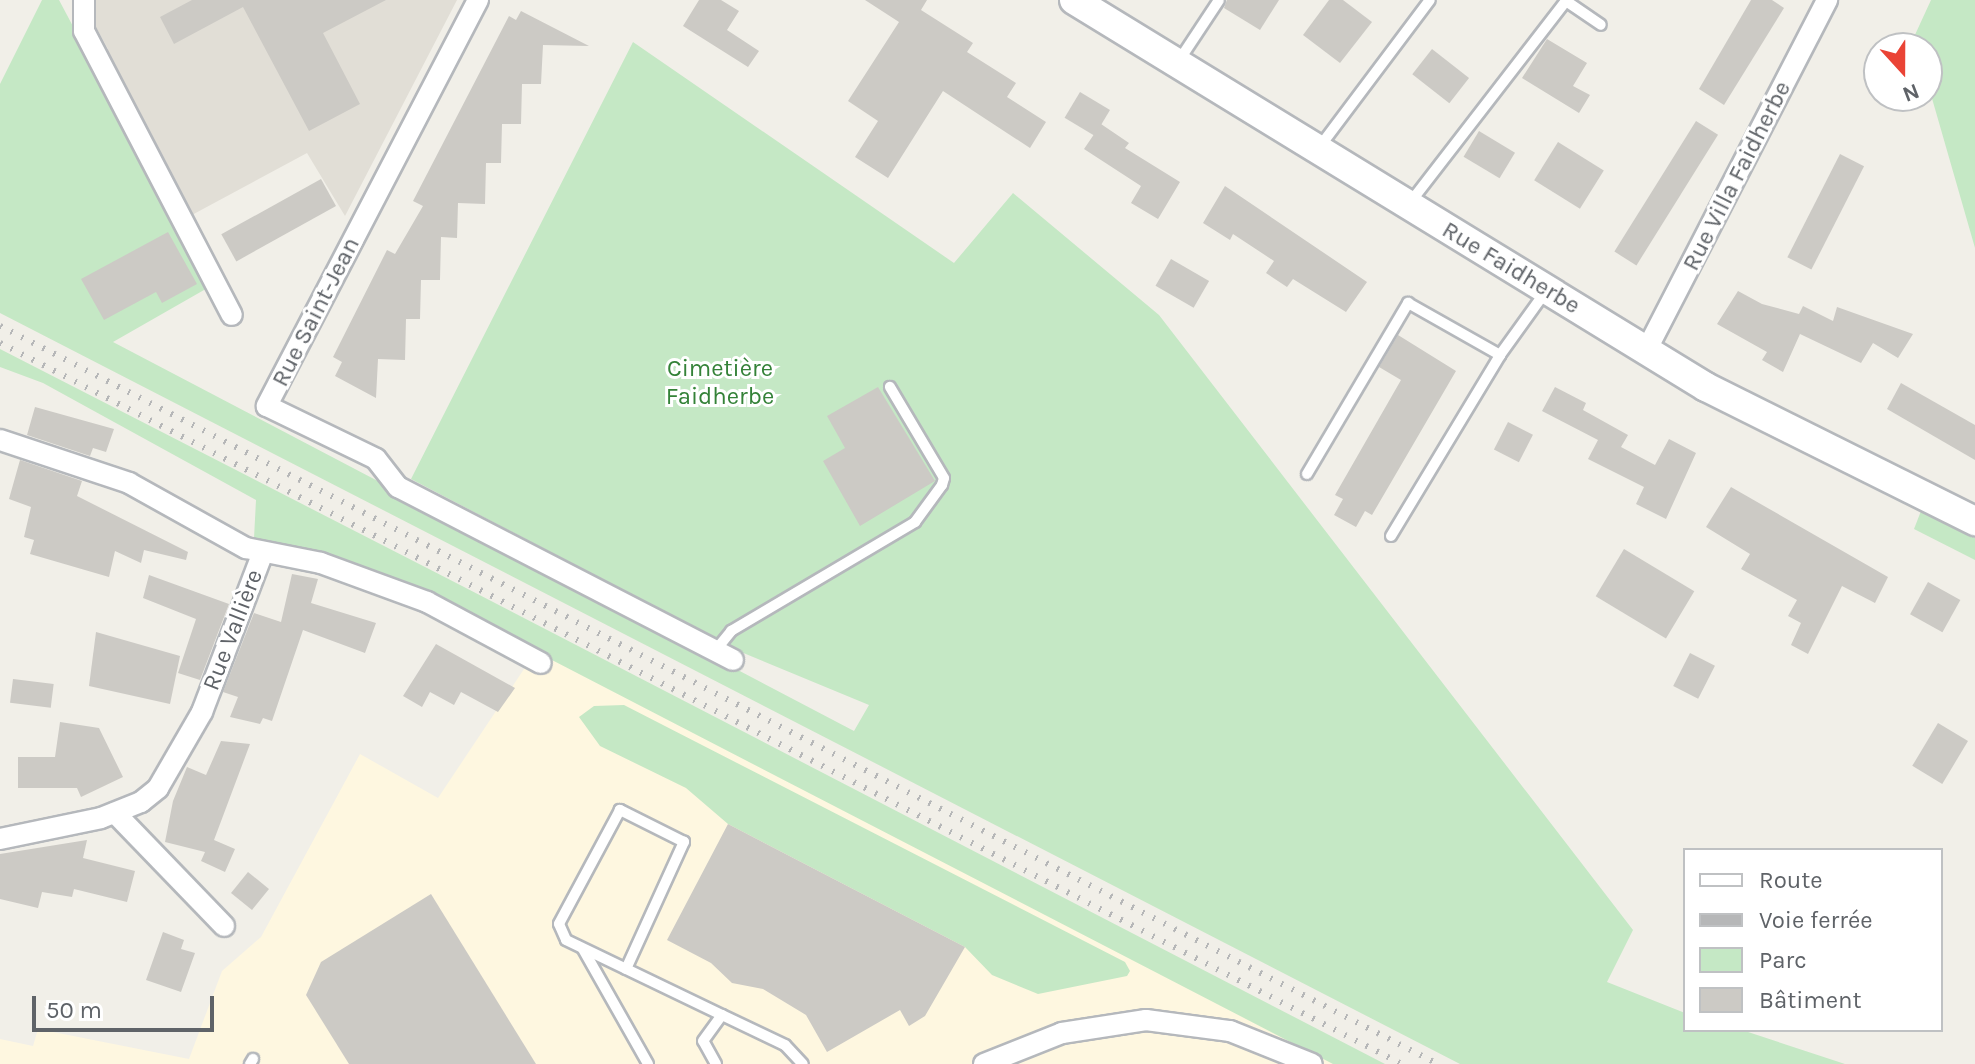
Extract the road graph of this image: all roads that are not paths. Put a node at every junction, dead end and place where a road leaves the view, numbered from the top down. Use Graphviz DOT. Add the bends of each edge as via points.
graph roads {
  1 [pos="84,0"];
  2 [pos="478,0"];
  3 [pos="1074,0"];
  4 [pos="1219,0"];
  5 [pos="1430,0"];
  6 [pos="1827,0"];
  7 [pos="1601,25"];
  8 [pos="1177,64"];
  9 [pos="1317,150"];
  10 [pos="1407,205"];
  11 [pos="1547,291"];
  12 [pos="232,315"];
  13 [pos="1646,351"];
  14 [pos="1500,355"];
  15 [pos="890,387"];
  16 [pos="0,440"];
  17 [pos="1307,474"];
  18 [pos="1968,517"];
  19 [pos="1391,536"];
  20 [pos="263,552"];
  21 [pos="724,656"];
  22 [pos="541,663"];
  23 [pos="115,813"];
  24 [pos="0,839"];
  25 [pos="224,926"];
  26 [pos="582,948"];
  27 [pos="626,969"];
  28 [pos="722,1015"];
  29 [pos="648,1064"];
  30 [pos="716,1064"];
  31 [pos="803,1064"];
  32 [pos="984,1064"];
  33 [pos="1312,1064"];
  1 -- 12 [label="street" via="84,31"];
  2 -- 21 [label="street, Rue Saint-Jean" via="267,406 376,459 398,487"];
  3 -- 8 [label="main road, Rue Faidherbe"];
  4 -- 8 [label="lane"];
  5 -- 9 [label="lane"];
  6 -- 13 [label="street, Rue Villa Faidherbe"];
  7 -- 10 [label="lane" via="1566,1"];
  8 -- 9 [label="main road, Rue Faidherbe"];
  9 -- 10 [label="main road, Rue Faidherbe"];
  10 -- 11 [label="main road, Rue Faidherbe"];
  11 -- 13 [label="main road, Rue Faidherbe"];
  11 -- 14 [label="lane"];
  13 -- 18 [label="main road, Rue Faidherbe" via="1729,399"];
  14 -- 17 [label="lane" via="1408,303"];
  14 -- 19 [label="lane"];
  15 -- 21 [label="lane" via="944,478 942,485 915,522 731,631"];
  16 -- 20 [label="street, Rue Vallière" via="129,483"];
  20 -- 22 [label="street" via="321,563 412,596"];
  20 -- 23 [label="street, Rue Vallière" via="181,753 149,796"];
  23 -- 24 [label="street, Rue Vallière"];
  23 -- 25 [label="street"];
  26 -- 27 [label="lane"];
  26 -- 27 [label="lane" via="566,940 559,924 620,810 684,842"];
  26 -- 29 [label="lane"];
  27 -- 28 [label="lane"];
  28 -- 30 [label="lane" via="703,1041"];
  28 -- 31 [label="lane" via="785,1045"];
  32 -- 33 [label="street" via="1052,1035 1146,1020 1230,1031"];
}
